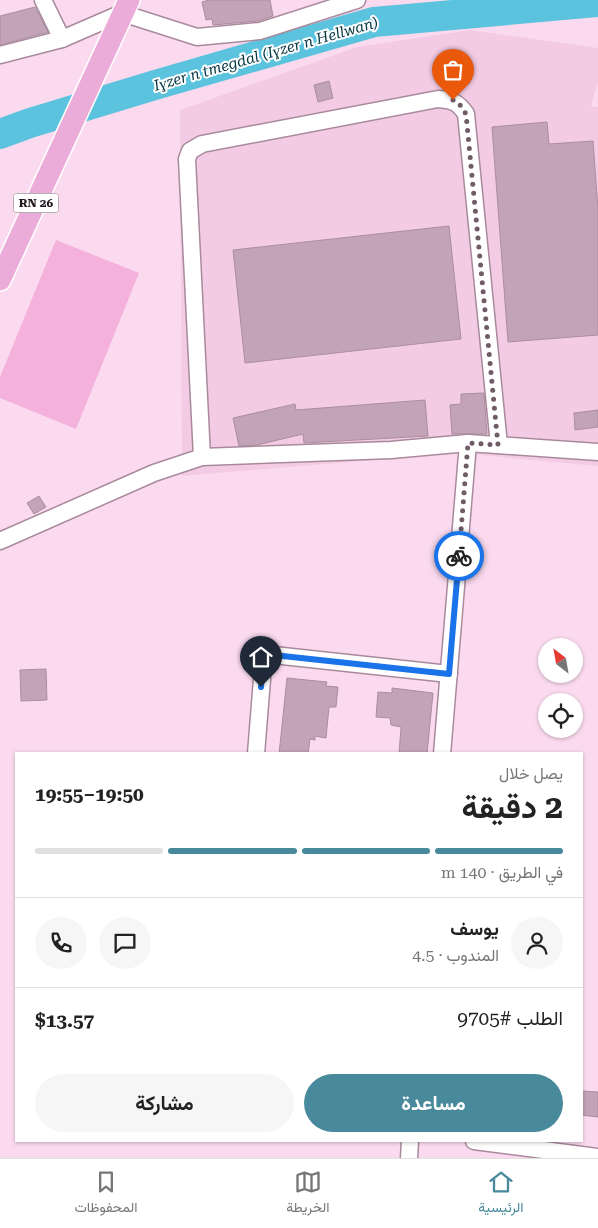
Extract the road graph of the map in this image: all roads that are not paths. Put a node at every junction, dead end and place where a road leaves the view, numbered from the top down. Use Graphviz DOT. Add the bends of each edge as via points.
graph roads {
  1 [pos="43,0"];
  2 [pos="349,1"];
  3 [pos="126,7"];
  4 [pos="62,39"];
  5 [pos="0,55"];
  6 [pos="0,280"];
  7 [pos="468,443"];
  8 [pos="498,445"];
  9 [pos="598,452"];
  10 [pos="202,457"];
  11 [pos="0,541"];
  12 [pos="449,674"];
  13 [pos="256,752"];
  14 [pos="442,752"];
  15 [pos="410,1142"];
  16 [pos="482,1142"];
  17 [pos="598,1157"];
  18 [pos="409,1158"];
  1 -- 4 [label="street"];
  2 -- 3 [label="street" via="260,31 197,37"];
  3 -- 4 [label="street"];
  3 -- 6 [label="main road, RN 26"];
  4 -- 5 [label="street"];
  7 -- 8 [label="street"];
  7 -- 10 [label="street" via="391,450"];
  7 -- 12 [label="street"];
  8 -- 9 [label="street"];
  8 -- 10 [label="street" via="466,114 453,100 438,99 202,144 190,151 187,159"];
  10 -- 11 [label="street" via="154,473"];
  12 -- 13 [label="street" via="264,654"];
  12 -- 14 [label="street"];
  15 -- 18 [label="street"];
  16 -- 17 [label="street"];
}
